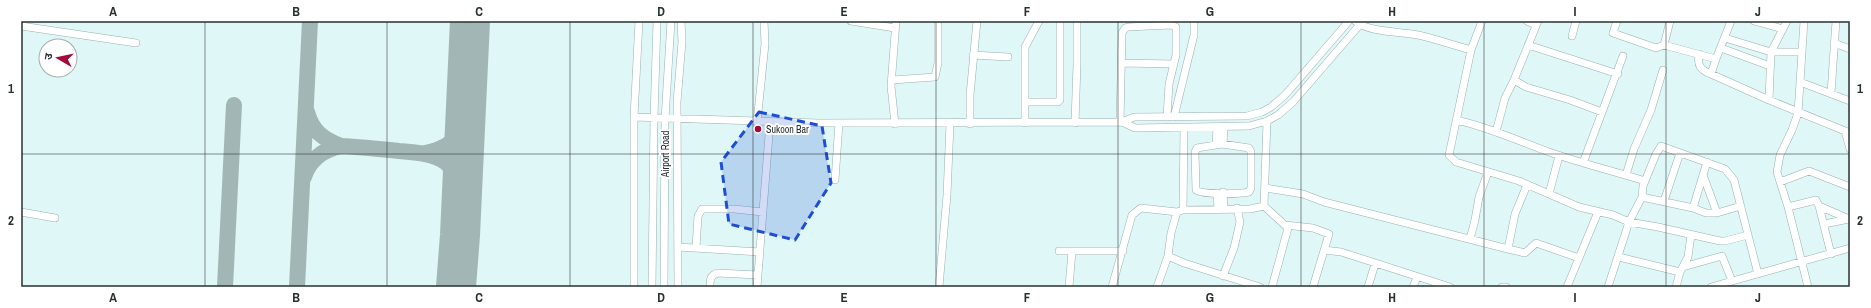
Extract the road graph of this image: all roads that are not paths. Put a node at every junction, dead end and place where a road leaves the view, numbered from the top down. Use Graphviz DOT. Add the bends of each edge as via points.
graph roads {
  1 [pos="639,21"];
  2 [pos="657,21"];
  3 [pos="671,21"];
  4 [pos="681,21"];
  5 [pos="764,21"];
  6 [pos="850,21"];
  7 [pos="938,21"];
  8 [pos="977,21"];
  9 [pos="1039,21"];
  10 [pos="1060,21"];
  11 [pos="1077,21"];
  12 [pos="1194,21"];
  13 [pos="1349,21"];
  14 [pos="1482,21"];
  15 [pos="1527,21"];
  16 [pos="1576,21"];
  17 [pos="1616,21"];
  18 [pos="1670,21"];
  19 [pos="1731,21"];
  20 [pos="1754,21"];
  21 [pos="1787,21"];
  22 [pos="1804,21"];
  23 [pos="1836,21"];
  24 [pos="1359,22"];
  25 [pos="1537,23"];
  26 [pos="896,24"];
  27 [pos="21,26"];
  28 [pos="1783,29"];
  29 [pos="1572,36"];
  30 [pos="1725,38"];
  31 [pos="136,43"];
  32 [pos="1834,43"];
  33 [pos="1528,45"];
  34 [pos="1664,45"];
  35 [pos="1722,48"];
  36 [pos="1850,49"];
  37 [pos="1471,50"];
  38 [pos="1771,52"];
  39 [pos="1802,52"];
  40 [pos="1699,54"];
  41 [pos="973,55"];
  42 [pos="1624,56"];
  43 [pos="1008,57"];
  44 [pos="1716,59"];
  45 [pos="1121,63"];
  46 [pos="1174,64"];
  47 [pos="1770,66"];
  48 [pos="1663,70"];
  49 [pos="1618,74"];
  50 [pos="1711,74"];
  51 [pos="892,80"];
  52 [pos="1514,80"];
  53 [pos="1800,82"];
  54 [pos="1831,94"];
  55 [pos="1769,100"];
  56 [pos="1850,101"];
  57 [pos="1025,102"];
  58 [pos="1602,112"];
  59 [pos="1798,113"];
  60 [pos="634,117"];
  61 [pos="1170,117"];
  62 [pos="654,118"];
  63 [pos="665,119"];
  64 [pos="678,120"];
  65 [pos="1456,120"];
  66 [pos="757,122"];
  67 [pos="770,122"];
  68 [pos="1121,122"];
  69 [pos="1266,122"];
  70 [pos="1025,123"];
  71 [pos="1075,123"];
  72 [pos="839,124"];
  73 [pos="895,124"];
  74 [pos="950,124"];
  75 [pos="970,124"];
  76 [pos="1184,127"];
  77 [pos="1220,127"];
  78 [pos="1496,132"];
  79 [pos="1848,132"];
  80 [pos="1219,144"];
  81 [pos="1850,149"];
  82 [pos="1680,153"];
  83 [pos="1560,156"];
  84 [pos="1583,162"];
  85 [pos="1707,162"];
  86 [pos="1488,172"];
  87 [pos="1626,175"];
  88 [pos="1703,175"];
  89 [pos="835,180"];
  90 [pos="1645,181"];
  91 [pos="1780,182"];
  92 [pos="1528,185"];
  93 [pos="1850,187"];
  94 [pos="1265,188"];
  95 [pos="1220,193"];
  96 [pos="1549,194"];
  97 [pos="1642,197"];
  98 [pos="1664,201"];
  99 [pos="1264,206"];
  100 [pos="1741,206"];
  101 [pos="1819,206"];
  102 [pos="1788,207"];
  103 [pos="1237,208"];
  104 [pos="1693,208"];
  105 [pos="1221,209"];
  106 [pos="1180,211"];
  107 [pos="21,212"];
  108 [pos="763,212"];
  109 [pos="1598,212"];
  110 [pos="1717,213"];
  111 [pos="55,218"];
  112 [pos="1849,219"];
  113 [pos="1629,222"];
  114 [pos="1824,224"];
  115 [pos="1285,225"];
  116 [pos="1691,235"];
  117 [pos="1748,235"];
  118 [pos="1470,239"];
  119 [pos="678,247"];
  120 [pos="696,248"];
  121 [pos="1850,248"];
  122 [pos="1508,249"];
  123 [pos="1324,250"];
  124 [pos="1059,251"];
  125 [pos="1072,251"];
  126 [pos="1123,251"];
  127 [pos="760,252"];
  128 [pos="1831,254"];
  129 [pos="1168,256"];
  130 [pos="1619,257"];
  131 [pos="1579,258"];
  132 [pos="1802,263"];
  133 [pos="1375,264"];
  134 [pos="1682,269"];
  135 [pos="1758,274"];
  136 [pos="758,275"];
  137 [pos="1223,276"];
  138 [pos="1417,277"];
  139 [pos="1732,281"];
  140 [pos="634,287"];
  141 [pos="652,287"];
  142 [pos="664,287"];
  143 [pos="678,287"];
  144 [pos="710,287"];
  145 [pos="757,287"];
  146 [pos="940,287"];
  147 [pos="1069,287"];
  148 [pos="1112,287"];
  149 [pos="1157,287"];
  150 [pos="1260,287"];
  151 [pos="1272,287"];
  152 [pos="1313,287"];
  153 [pos="1368,287"];
  154 [pos="1413,287"];
  155 [pos="1450,287"];
  156 [pos="1502,287"];
  157 [pos="1506,287"];
  158 [pos="1567,287"];
  159 [pos="1608,287"];
  160 [pos="1676,287"];
  161 [pos="1711,287"];
  162 [pos="1808,287"];
  1 -- 60 [label="street"];
  2 -- 62 [label="street, Airport Road"];
  3 -- 63 [label="street, Airport Road"];
  4 -- 64 [label="street"];
  5 -- 66 [label="street" via="765,44"];
  6 -- 26 [label="street"];
  7 -- 51 [label="street" via="938,63 935,77"];
  8 -- 41 [label="street"];
  9 -- 57 [label="street" via="1025,47"];
  10 -- 57 [label="street" via="1060,100"];
  11 -- 71 [label="street"];
  12 -- 61 [label="street" via="1194,35"];
  13 -- 61 [label="street" via="1285,95 1262,112 1247,116"];
  14 -- 37 [label="street"];
  15 -- 25 [label="street"];
  16 -- 29 [label="street"];
  17 -- 34 [label="street" via="1613,33 1656,48"];
  18 -- 34 [label="street"];
  19 -- 30 [label="street"];
  20 -- 28 [label="street"];
  21 -- 28 [label="street"];
  22 -- 39 [label="street"];
  23 -- 32 [label="street"];
  24 -- 37 [label="street" via="1380,30 1419,36"];
  24 -- 69 [label="street" via="1293,102"];
  25 -- 33 [label="street"];
  26 -- 51 [label="street"];
  27 -- 31 [label="street"];
  28 -- 38 [label="street"];
  30 -- 35 [label="street"];
  30 -- 38 [label="street"];
  32 -- 36 [label="street"];
  32 -- 54 [label="street"];
  33 -- 49 [label="street"];
  33 -- 52 [label="street"];
  34 -- 40 [label="street"];
  35 -- 44 [label="street"];
  35 -- 47 [label="street"];
  37 -- 65 [label="street"];
  38 -- 39 [label="street"];
  38 -- 47 [label="street"];
  39 -- 53 [label="street"];
  40 -- 44 [label="street"];
  40 -- 50 [label="street" via="1700,69"];
  41 -- 43 [label="street"];
  41 -- 75 [label="street"];
  42 -- 49 [label="street"];
  44 -- 50 [label="street"];
  45 -- 46 [label="street"];
  45 -- 46 [label="street" via="1122,33 1125,28 1171,25 1176,27"];
  45 -- 68 [label="street"];
  46 -- 61 [label="street" via="1169,84"];
  47 -- 55 [label="street"];
  48 -- 87 [label="street"];
  49 -- 58 [label="street"];
  50 -- 55 [label="street"];
  51 -- 73 [label="street"];
  52 -- 58 [label="street" via="1526,87"];
  52 -- 78 [label="street" via="1505,98"];
  53 -- 54 [label="street"];
  53 -- 59 [label="street"];
  54 -- 56 [label="street"];
  55 -- 59 [label="street"];
  57 -- 70 [label="street"];
  58 -- 84 [label="street"];
  59 -- 79 [label="street"];
  59 -- 91 [label="street" via="1780,155 1777,172"];
  60 -- 62 [label="street"];
  60 -- 140 [label="street"];
  61 -- 68 [label="street" via="1134,117"];
  62 -- 63 [label="street"];
  62 -- 141 [label="street, Airport Road"];
  63 -- 64 [label="street"];
  63 -- 142 [label="street, Airport Road"];
  64 -- 66 [label="street"];
  64 -- 119 [label="street"];
  65 -- 78 [label="street"];
  65 -- 86 [label="street" via="1449,155 1451,159"];
  66 -- 67 [label="street"];
  67 -- 72 [label="street"];
  67 -- 108 [label="street"];
  68 -- 71 [label="street"];
  68 -- 76 [label="street" via="1135,128"];
  69 -- 77 [label="street" via="1248,126"];
  69 -- 94 [label="street"];
  70 -- 71 [label="street"];
  70 -- 75 [label="street"];
  72 -- 73 [label="street"];
  72 -- 89 [label="street"];
  73 -- 74 [label="street"];
  74 -- 75 [label="street"];
  74 -- 146 [label="street" via="948,195"];
  76 -- 77 [label="street"];
  76 -- 106 [label="street"];
  77 -- 80 [label="street"];
  78 -- 83 [label="street"];
  79 -- 81 [label="street"];
  80 -- 95 [label="street" via="1197,148 1195,152 1196,190"];
  80 -- 95 [label="street" via="1249,148 1251,188 1246,193"];
  82 -- 85 [label="street"];
  82 -- 90 [label="street" via="1665,147 1660,148"];
  82 -- 98 [label="street"];
  83 -- 84 [label="street"];
  83 -- 96 [label="street"];
  84 -- 87 [label="street"];
  85 -- 88 [label="street"];
  85 -- 100 [label="street" via="1725,169 1734,180"];
  86 -- 92 [label="street"];
  86 -- 118 [label="street" via="1478,197"];
  87 -- 90 [label="street"];
  88 -- 104 [label="street"];
  88 -- 110 [label="street"];
  90 -- 97 [label="street"];
  91 -- 93 [label="street" via="1809,170"];
  91 -- 102 [label="street"];
  92 -- 96 [label="street"];
  92 -- 122 [label="street" via="1515,214"];
  94 -- 99 [label="street"];
  94 -- 118 [label="street" via="1303,194 1324,202"];
  95 -- 105 [label="street"];
  96 -- 109 [label="street"];
  97 -- 98 [label="street"];
  97 -- 113 [label="street"];
  98 -- 104 [label="street"];
  99 -- 103 [label="street"];
  99 -- 115 [label="street"];
  100 -- 110 [label="street"];
  100 -- 117 [label="street"];
  101 -- 102 [label="street" via="1816,200 1812,200"];
  101 -- 112 [label="street"];
  101 -- 114 [label="street"];
  102 -- 132 [label="street"];
  103 -- 105 [label="street"];
  103 -- 137 [label="street" via="1240,222 1234,248"];
  104 -- 110 [label="street" via="1706,213"];
  105 -- 106 [label="street"];
  106 -- 126 [label="street" via="1141,208 1132,215"];
  106 -- 129 [label="street" via="1171,233"];
  107 -- 111 [label="street"];
  108 -- 120 [label="street" via="702,209 698,216"];
  108 -- 127 [label="street"];
  109 -- 113 [label="street"];
  109 -- 131 [label="street"];
  112 -- 114 [label="street"];
  113 -- 116 [label="street"];
  113 -- 130 [label="street"];
  114 -- 128 [label="street"];
  115 -- 123 [label="street" via="1314,228 1329,234"];
  115 -- 151 [label="street" via="1288,228"];
  116 -- 117 [label="street" via="1725,241"];
  116 -- 134 [label="street" via="1688,257"];
  117 -- 135 [label="street"];
  118 -- 122 [label="street"];
  119 -- 120 [label="street"];
  119 -- 143 [label="street"];
  120 -- 127 [label="street"];
  121 -- 128 [label="street"];
  122 -- 131 [label="street" via="1525,253 1536,243"];
  123 -- 133 [label="street" via="1341,252"];
  123 -- 152 [label="street"];
  124 -- 125 [label="street"];
  125 -- 126 [label="street"];
  125 -- 147 [label="street"];
  126 -- 148 [label="street"];
  127 -- 136 [label="street"];
  128 -- 132 [label="street"];
  129 -- 137 [label="street"];
  129 -- 149 [label="street"];
  130 -- 134 [label="street"];
  130 -- 159 [label="street"];
  131 -- 158 [label="street"];
  132 -- 135 [label="street"];
  132 -- 162 [label="street"];
  133 -- 138 [label="street"];
  133 -- 153 [label="street"];
  134 -- 139 [label="street" via="1722,256"];
  134 -- 160 [label="street"];
  135 -- 139 [label="street"];
  136 -- 144 [label="street" via="713,274 710,278"];
  136 -- 145 [label="street"];
  137 -- 150 [label="street"];
  138 -- 154 [label="street"];
  138 -- 155 [label="street"];
  139 -- 161 [label="street"];
  156 -- 157 [label="street"];
}
